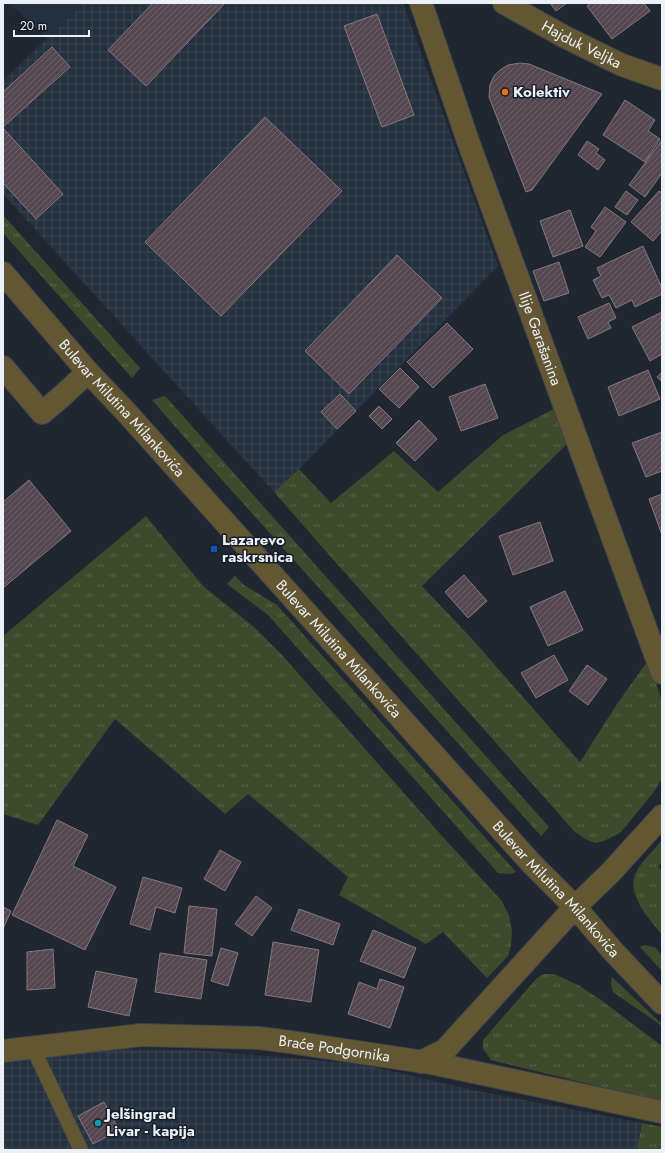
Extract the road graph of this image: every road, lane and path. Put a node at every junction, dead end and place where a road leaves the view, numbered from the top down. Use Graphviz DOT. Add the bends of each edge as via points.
graph roads {
  1 [pos="421,3"];
  2 [pos="504,3"];
  3 [pos="662,78"];
  4 [pos="3,273"];
  5 [pos="3,367"];
  6 [pos="88,372"];
  7 [pos="662,673"];
  8 [pos="662,816"];
  9 [pos="575,907"];
  10 [pos="662,1003"];
  11 [pos="33,1048"];
  12 [pos="3,1051"];
  13 [pos="421,1062"];
  14 [pos="662,1112"];
  15 [pos="81,1150"];
  1 -- 7 [label="street, Ilije Garašanina" via="468,141"];
  2 -- 3 [label="street, Hajduk Veljka" via="564,37 622,65"];
  4 -- 6 [label="street, Bulevar Milutina Milankovića"];
  5 -- 6 [label="street" via="42,412"];
  6 -- 9 [label="street, Bulevar Milutina Milankovića" via="532,864"];
  8 -- 9 [label="street"];
  9 -- 10 [label="street, Bulevar Milutina Milankovića"];
  9 -- 13 [label="street" via="445,1050"];
  11 -- 12 [label="street, Braće Podgornika"];
  11 -- 13 [label="street, Braće Podgornika" via="141,1035 259,1038"];
  11 -- 15 [label="lane"];
  13 -- 14 [label="street, Braće Podgornika"];
}
